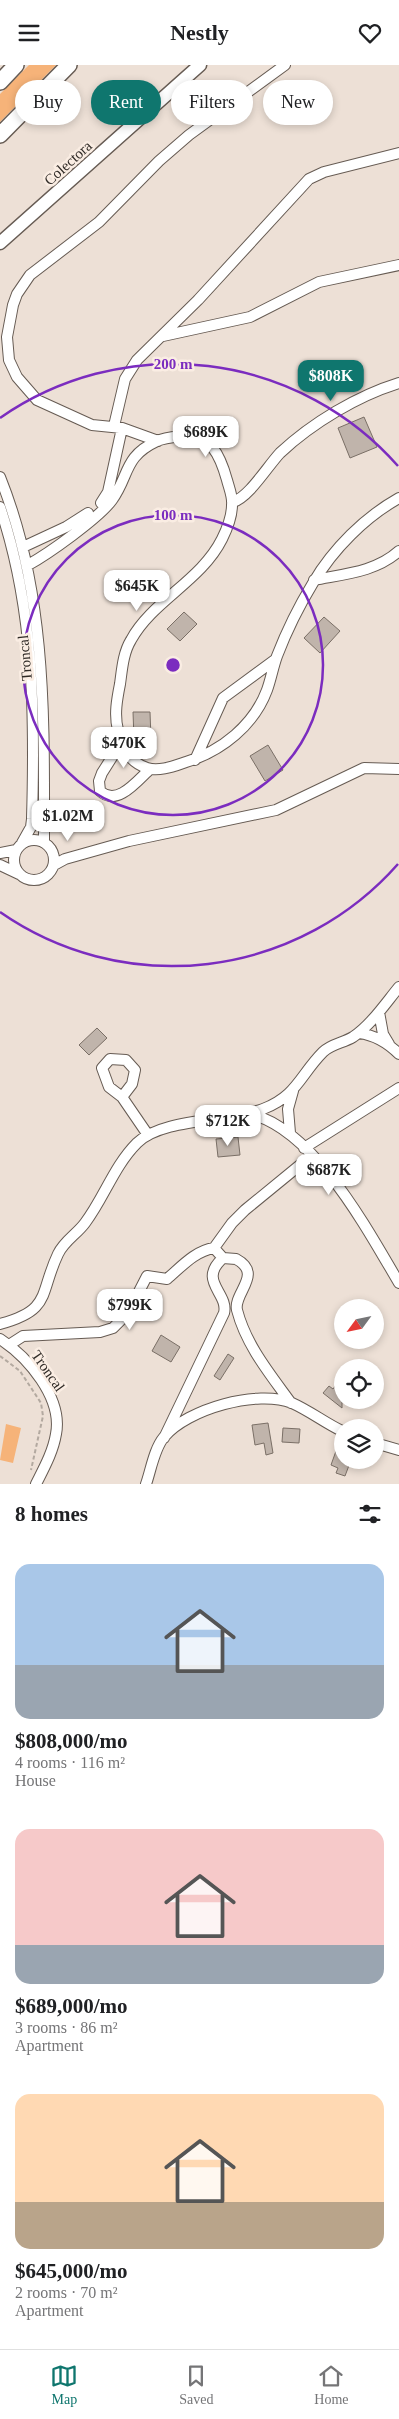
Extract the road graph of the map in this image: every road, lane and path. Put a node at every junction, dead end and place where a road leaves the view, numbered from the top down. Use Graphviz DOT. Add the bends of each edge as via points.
graph roads {
  1 [pos="16,65"];
  2 [pos="69,65"];
  3 [pos="200,65"];
  4 [pos="285,65"];
  5 [pos="0,81"];
  6 [pos="0,135"];
  7 [pos="399,153"];
  8 [pos="0,243"];
  9 [pos="399,265"];
  10 [pos="160,337"];
  11 [pos="399,383"];
  12 [pos="118,427"];
  13 [pos="158,441"];
  14 [pos="0,477"];
  15 [pos="399,498"];
  16 [pos="233,502"];
  17 [pos="0,507"];
  18 [pos="24,547"];
  19 [pos="399,551"];
  20 [pos="28,565"];
  21 [pos="314,580"];
  22 [pos="276,659"];
  23 [pos="121,743"];
  24 [pos="195,760"];
  25 [pos="150,769"];
  26 [pos="399,769"];
  27 [pos="44,842"];
  28 [pos="19,847"];
  29 [pos="52,851"];
  30 [pos="0,853"];
  31 [pos="80,855"];
  32 [pos="0,865"];
  33 [pos="54,865"];
  34 [pos="21,875"];
  35 [pos="399,987"];
  36 [pos="378,1012"];
  37 [pos="359,1033"];
  38 [pos="389,1044"];
  39 [pos="399,1054"];
  40 [pos="399,1088"];
  41 [pos="293,1091"];
  42 [pos="122,1097"];
  43 [pos="249,1114"];
  44 [pos="290,1133"];
  45 [pos="148,1135"];
  46 [pos="308,1152"];
  47 [pos="214,1248"];
  48 [pos="223,1258"];
  49 [pos="399,1283"];
  50 [pos="236,1307"];
  51 [pos="225,1310"];
  52 [pos="0,1324"];
  53 [pos="4,1342"];
  54 [pos="0,1357"];
  55 [pos="291,1403"];
  56 [pos="334,1427"];
  57 [pos="164,1438"];
  58 [pos="384,1446"];
  59 [pos="399,1450"];
  60 [pos="33,1480"];
  61 [pos="146,1484"];
  1 -- 5 [label="highway"];
  2 -- 6 [label="highway"];
  3 -- 8 [label="main road, Colectora"];
  4 -- 12 [label="street" via="189,135 144,174 99,222 30,275 17,294 7,348 17,377 26,389 46,406 92,425"];
  7 -- 10 [label="street" via="324,172 309,179"];
  9 -- 10 [label="street" via="319,282 250,317"];
  10 -- 12 [label="street" via="137,360 125,379"];
  11 -- 16 [label="street" via="375,391 310,430 281,453 244,497"];
  12 -- 13 [label="street"];
  12 -- 18 [label="street" via="108,492 101,504 66,527"];
  13 -- 16 [label="street" via="192,436 211,443 222,464"];
  13 -- 20 [label="street" via="130,461 116,493 104,508 47,555"];
  14 -- 18 [label="street, Troncal"];
  15 -- 21 [label="street" via="349,537"];
  16 -- 23 [label="street" via="228,525 214,552 197,574 145,621 131,640 123,665 116,715"];
  17 -- 28 [label="street, Troncal" via="20,577 33,688 32,819"];
  18 -- 20 [label="street, Troncal"];
  19 -- 21 [label="street" via="368,569"];
  20 -- 27 [label="street, Troncal" via="35,603 44,702"];
  21 -- 22 [label="street" via="292,619"];
  22 -- 24 [label="street" via="223,697"];
  22 -- 24 [label="street" via="266,691 244,727 223,745"];
  23 -- 25 [label="street" via="128,756"];
  23 -- 25 [label="street" via="99,781 100,791 105,796 122,793"];
  24 -- 25 [label="street" via="164,769"];
  26 -- 31 [label="street" via="364,768 276,809"];
  27 -- 28 [label="street" via="33,839"];
  27 -- 29 [label="street"];
  28 -- 30 [label="street"];
  28 -- 34 [label="street" via="14,863"];
  29 -- 31 [label="street"];
  29 -- 33 [label="street"];
  31 -- 33 [label="street"];
  32 -- 34 [label="street"];
  33 -- 34 [label="street" via="40,879"];
  35 -- 36 [label="street"];
  36 -- 37 [label="street"];
  36 -- 38 [label="street"];
  37 -- 38 [label="street"];
  37 -- 41 [label="street" via="322,1053"];
  38 -- 39 [label="street"];
  40 -- 46 [label="street"];
  41 -- 43 [label="street" via="282,1100"];
  41 -- 44 [label="street" via="288,1114"];
  42 -- 45 [label="street"];
  43 -- 44 [label="street" via="275,1123"];
  43 -- 45 [label="street" via="163,1129"];
  44 -- 46 [label="street"];
  45 -- 52 [label="street" via="131,1149 86,1221 64,1244 41,1302 20,1318"];
  46 -- 47 [label="street" via="245,1209"];
  46 -- 49 [label="street" via="341,1190"];
  47 -- 48 [label="street"];
  47 -- 53 [label="street" via="199,1252 167,1279 145,1277 128,1313 112,1329 100,1333 23,1336"];
  48 -- 50 [label="street" via="240,1262 248,1276"];
  48 -- 51 [label="street" via="215,1268 212,1283"];
  50 -- 51 [label="street"];
  50 -- 55 [label="street" via="253,1349"];
  51 -- 57 [label="street"];
  53 -- 60 [label="street, Troncal" via="40,1381 54,1405 57,1432 53,1448"];
  54 -- 60 [label="path" via="20,1371 43,1409"];
  55 -- 56 [label="street"];
  55 -- 57 [label="street" via="263,1399 211,1407 180,1424"];
  57 -- 61 [label="street"];
  58 -- 59 [label="street"];
}
